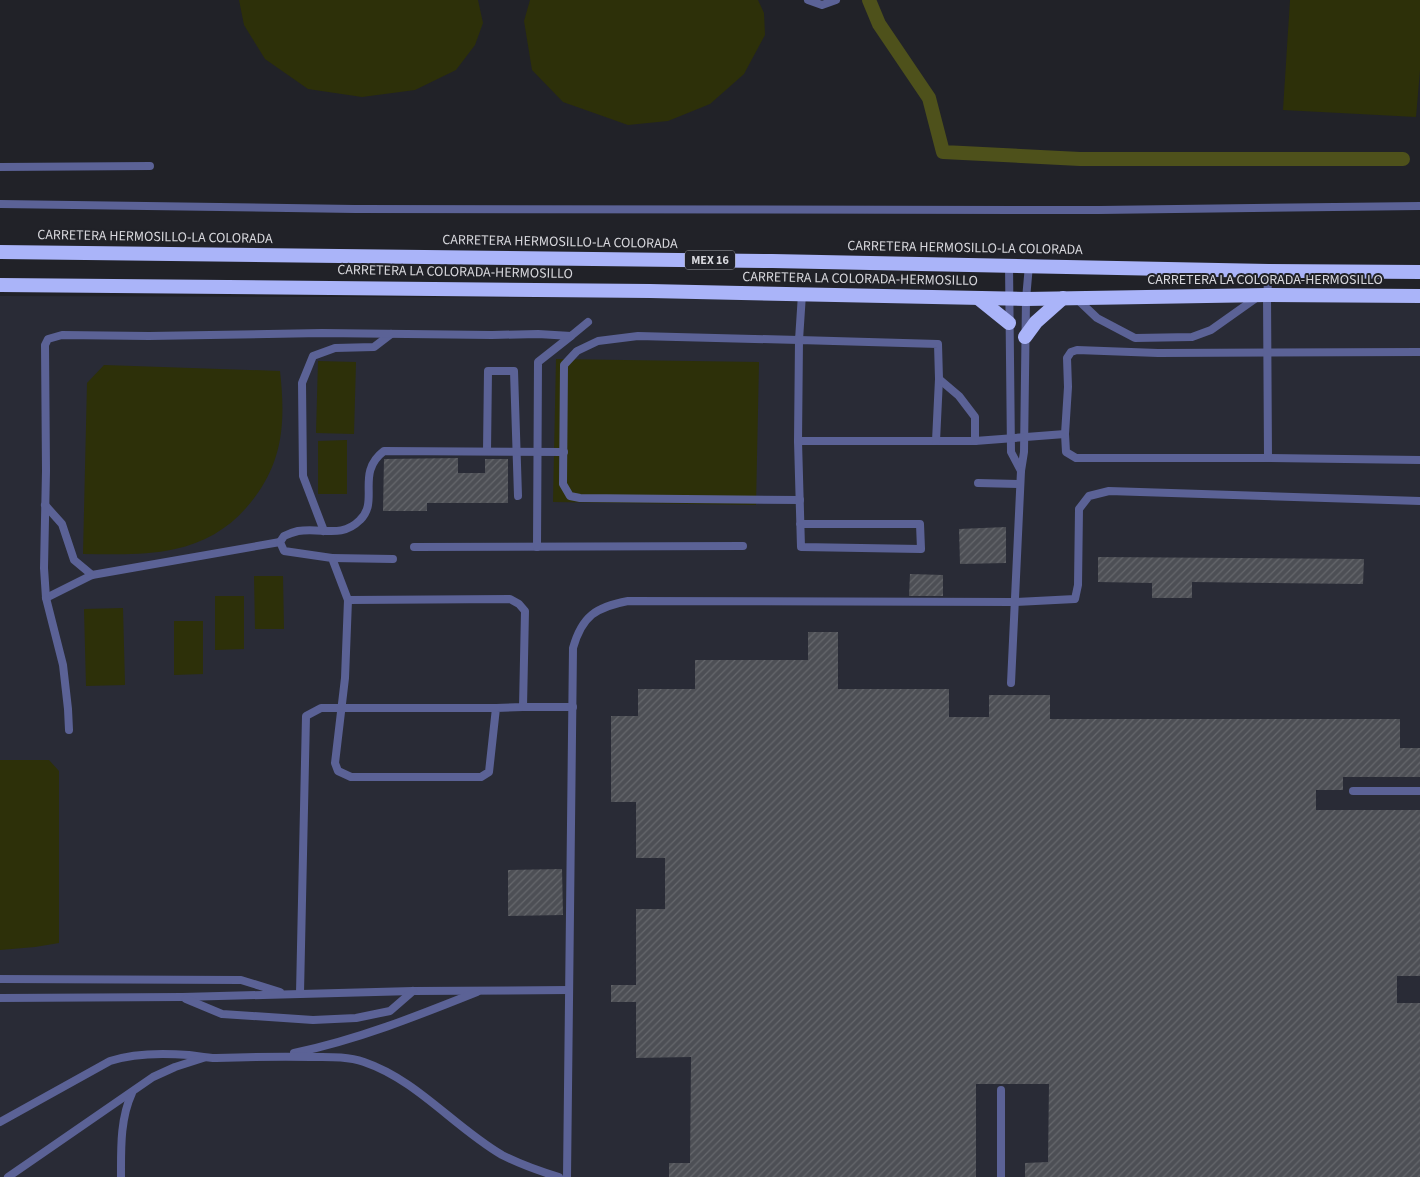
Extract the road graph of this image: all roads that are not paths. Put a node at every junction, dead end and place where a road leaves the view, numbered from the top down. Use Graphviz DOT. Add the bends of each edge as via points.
graph roads {
  1 [pos="808,0"];
  2 [pos="836,0"];
  3 [pos="150,166"];
  4 [pos="0,167"];
  5 [pos="0,204"];
  6 [pos="1420,206"];
  7 [pos="0,252"];
  8 [pos="1009,265"];
  9 [pos="1029,265"];
  10 [pos="1268,271"];
  11 [pos="1420,272"];
  12 [pos="0,285"];
  13 [pos="802,294"];
  14 [pos="1264,295"];
  15 [pos="1420,296"];
  16 [pos="978,298"];
  17 [pos="1009,298"];
  18 [pos="1069,298"];
  19 [pos="1026,299"];
  20 [pos="588,322"];
  21 [pos="1009,323"];
  22 [pos="391,334"];
  23 [pos="571,336"];
  24 [pos="1025,337"];
  25 [pos="799,340"];
  26 [pos="1267,352"];
  27 [pos="1420,352"];
  28 [pos="939,379"];
  29 [pos="1065,434"];
  30 [pos="1024,436"];
  31 [pos="1011,438"];
  32 [pos="936,441"];
  33 [pos="975,441"];
  34 [pos="798,442"];
  35 [pos="486,451"];
  36 [pos="516,452"];
  37 [pos="537,452"];
  38 [pos="564,452"];
  39 [pos="1268,458"];
  40 [pos="1420,460"];
  41 [pos="1021,471"];
  42 [pos="978,483"];
  43 [pos="1020,484"];
  44 [pos="518,496"];
  45 [pos="800,500"];
  46 [pos="1420,501"];
  47 [pos="46,505"];
  48 [pos="800,524"];
  49 [pos="324,531"];
  50 [pos="280,542"];
  51 [pos="743,546"];
  52 [pos="414,547"];
  53 [pos="537,547"];
  54 [pos="332,558"];
  55 [pos="393,559"];
  56 [pos="92,575"];
  57 [pos="46,598"];
  58 [pos="348,600"];
  59 [pos="1014,602"];
  60 [pos="1011,683"];
  61 [pos="523,707"];
  62 [pos="573,707"];
  63 [pos="496,708"];
  64 [pos="342,709"];
  65 [pos="69,730"];
  66 [pos="1353,791"];
  67 [pos="1420,791"];
  68 [pos="0,979"];
  69 [pos="484,990"];
  70 [pos="569,990"];
  71 [pos="413,991"];
  72 [pos="300,993"];
  73 [pos="287,994"];
  74 [pos="0,998"];
  75 [pos="182,998"];
  76 [pos="279,1056"];
  77 [pos="205,1058"];
  78 [pos="1001,1090"];
  79 [pos="133,1091"];
  80 [pos="0,1122"];
  81 [pos="8,1177"];
  82 [pos="121,1177"];
  83 [pos="559,1177"];
  84 [pos="566,1177"];
  85 [pos="1001,1177"];
  1 -- 2 [label="lane" via="822,5"];
  3 -- 4 [label="lane"];
  5 -- 6 [label="lane" via="355,209 1099,210"];
  7 -- 8 [label="highway, CARRETERA HERMOSILLO-LA COLORADA / MEX 16"];
  8 -- 9 [label="highway, CARRETERA HERMOSILLO-LA COLORADA / MEX 16"];
  8 -- 17 [label="lane"];
  9 -- 10 [label="highway, CARRETERA HERMOSILLO-LA COLORADA / MEX 16"];
  9 -- 19 [label="lane"];
  10 -- 11 [label="highway, CARRETERA HERMOSILLO-LA COLORADA / MEX 16"];
  10 -- 14 [label="lane"];
  12 -- 13 [label="highway, CARRETERA LA COLORADA-HERMOSILLO"];
  13 -- 16 [label="highway, CARRETERA LA COLORADA-HERMOSILLO"];
  13 -- 25 [label="lane"];
  14 -- 15 [label="highway, CARRETERA LA COLORADA-HERMOSILLO"];
  14 -- 18 [label="highway, CARRETERA LA COLORADA-HERMOSILLO"];
  14 -- 18 [label="lane" via="1211,330 1192,337 1136,338 1097,318"];
  14 -- 26 [label="lane"];
  16 -- 17 [label="highway, CARRETERA LA COLORADA-HERMOSILLO"];
  16 -- 21 [label="highway"];
  17 -- 19 [label="highway, CARRETERA LA COLORADA-HERMOSILLO"];
  17 -- 21 [label="lane"];
  18 -- 19 [label="highway, CARRETERA LA COLORADA-HERMOSILLO"];
  18 -- 24 [label="highway" via="1036,322"];
  19 -- 24 [label="lane"];
  20 -- 23 [label="lane"];
  21 -- 31 [label="lane"];
  22 -- 23 [label="lane"];
  22 -- 47 [label="lane" via="52,337 45,345"];
  22 -- 49 [label="lane" via="374,347 335,348 313,356 302,383 303,476"];
  23 -- 37 [label="lane" via="538,362"];
  24 -- 30 [label="lane"];
  25 -- 28 [label="lane" via="938,344"];
  25 -- 34 [label="lane"];
  25 -- 38 [label="lane" via="638,336 598,341 577,351 564,365"];
  26 -- 27 [label="lane"];
  26 -- 29 [label="lane" via="1071,352 1067,358"];
  26 -- 39 [label="lane"];
  28 -- 32 [label="lane"];
  28 -- 33 [label="lane" via="976,417"];
  29 -- 30 [label="lane"];
  29 -- 39 [label="lane" via="1066,452 1076,458"];
  30 -- 31 [label="lane"];
  30 -- 41 [label="lane"];
  31 -- 33 [label="lane"];
  31 -- 41 [label="lane" via="1012,452"];
  32 -- 33 [label="lane"];
  32 -- 34 [label="lane"];
  34 -- 45 [label="lane"];
  35 -- 36 [label="lane"];
  35 -- 36 [label="lane" via="488,371 514,370"];
  35 -- 49 [label="lane" via="384,451 376,457 368,473 368,509 364,517 342,532"];
  36 -- 37 [label="lane"];
  36 -- 44 [label="lane"];
  37 -- 38 [label="lane"];
  37 -- 53 [label="lane"];
  38 -- 45 [label="lane" via="563,484 570,496"];
  39 -- 40 [label="lane"];
  41 -- 43 [label="lane"];
  42 -- 43 [label="lane"];
  43 -- 59 [label="lane"];
  45 -- 48 [label="lane"];
  46 -- 59 [label="lane" via="1109,492 1089,496 1079,509 1075,598"];
  47 -- 56 [label="lane" via="62,524 74,560"];
  47 -- 57 [label="lane"];
  48 -- 48 [label="lane" via="801,547 921,549 920,524"];
  49 -- 50 [label="lane" via="299,531 284,536"];
  50 -- 54 [label="lane" via="284,551"];
  50 -- 56 [label="lane"];
  51 -- 53 [label="lane"];
  52 -- 53 [label="lane"];
  54 -- 55 [label="lane"];
  54 -- 58 [label="lane"];
  56 -- 57 [label="lane"];
  57 -- 65 [label="lane" via="63,665"];
  58 -- 61 [label="lane" via="510,599 519,604 525,611"];
  58 -- 64 [label="lane"];
  59 -- 60 [label="lane"];
  59 -- 62 [label="lane" via="628,601 613,604 585,620 578,631 573,648"];
  61 -- 62 [label="lane"];
  61 -- 63 [label="lane"];
  62 -- 70 [label="lane"];
  63 -- 64 [label="lane"];
  63 -- 64 [label="lane" via="489,772 481,777 351,777 338,771 335,763"];
  64 -- 72 [label="lane" via="321,708 306,716"];
  66 -- 67 [label="lane"];
  68 -- 73 [label="lane" via="241,980"];
  69 -- 70 [label="lane"];
  69 -- 71 [label="lane"];
  69 -- 76 [label="lane" via="378,1030 328,1046"];
  70 -- 84 [label="lane"];
  71 -- 72 [label="lane"];
  71 -- 75 [label="lane" via="390,1011 356,1018 313,1020 222,1014"];
  72 -- 73 [label="lane"];
  73 -- 75 [label="lane"];
  74 -- 75 [label="lane"];
  76 -- 77 [label="lane"];
  76 -- 83 [label="lane" via="334,1057 362,1061 381,1069 502,1154"];
  77 -- 79 [label="lane" via="153,1076"];
  77 -- 80 [label="lane" via="191,1055 122,1057"];
  78 -- 85 [label="lane"];
  79 -- 81 [label="lane"];
  79 -- 82 [label="lane" via="126,1105"];
}
